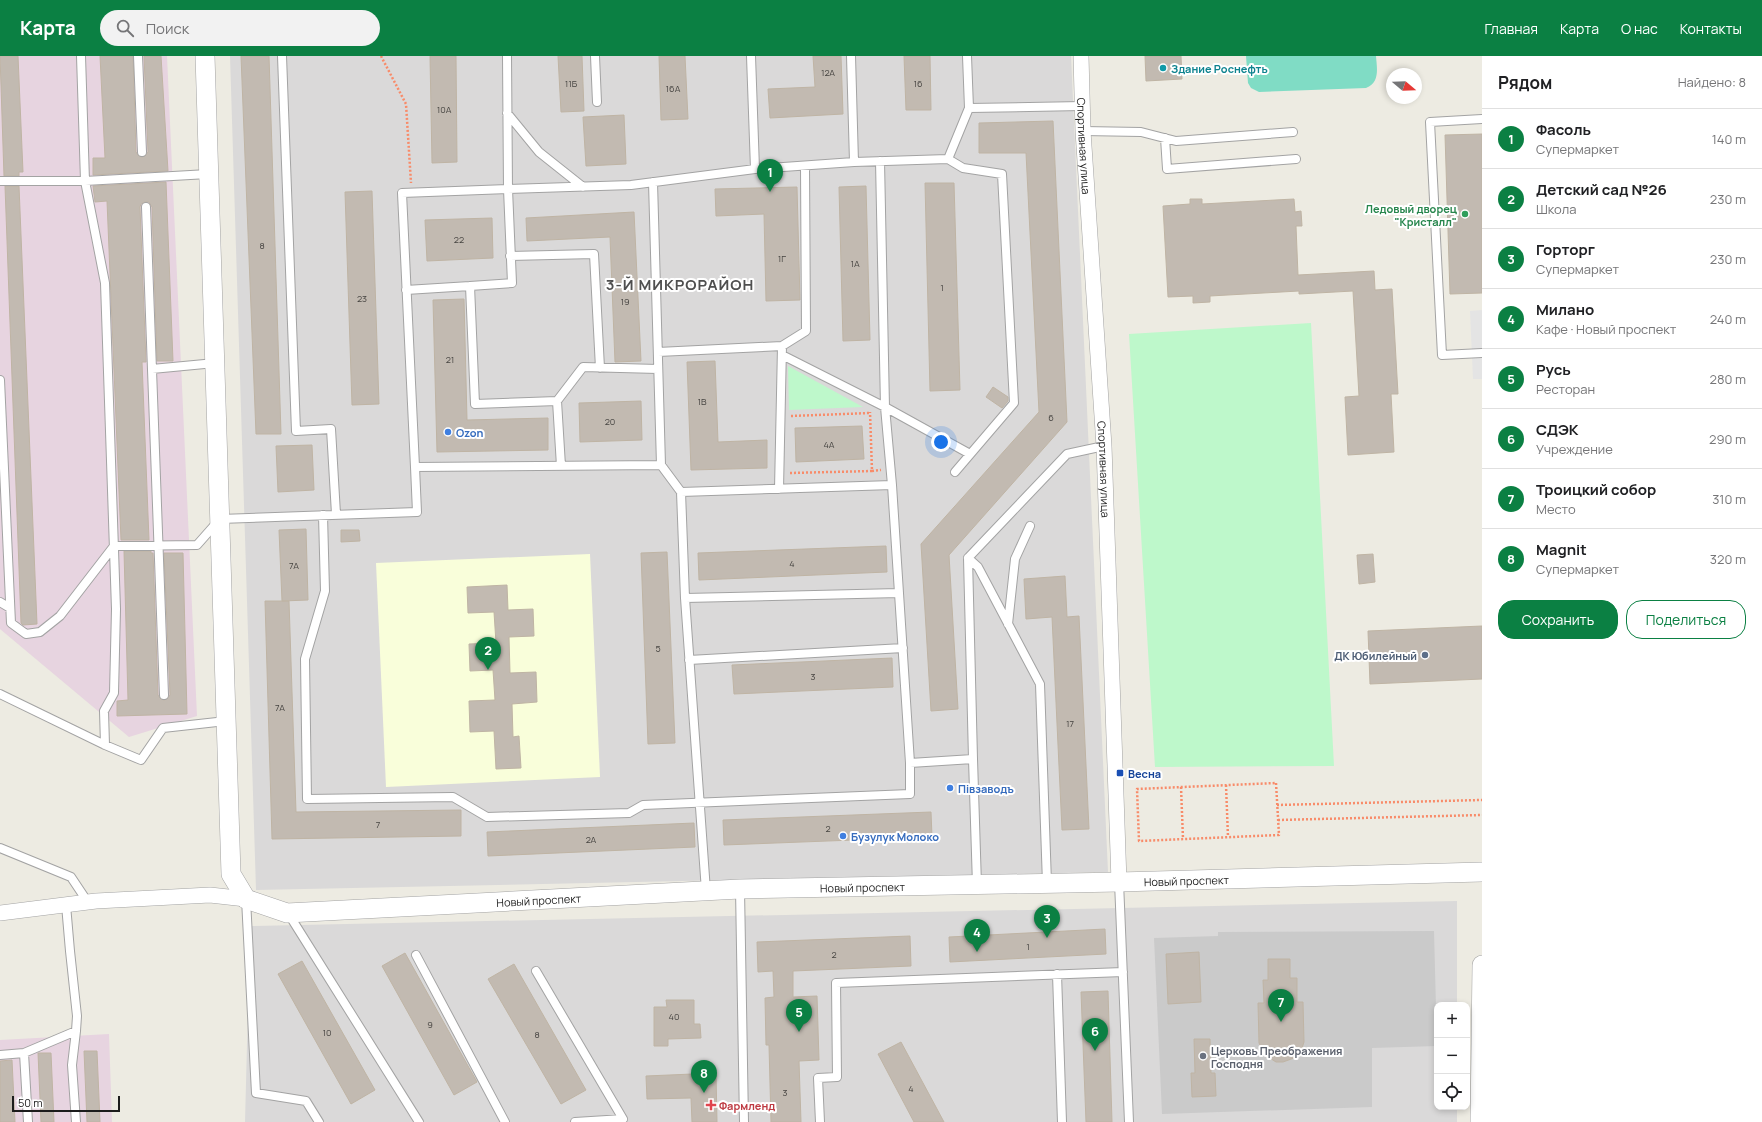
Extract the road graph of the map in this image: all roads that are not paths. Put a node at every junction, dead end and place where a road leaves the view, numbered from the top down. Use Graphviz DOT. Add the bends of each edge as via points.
graph roads {
  1 [pos="81,56"];
  2 [pos="138,56"];
  3 [pos="205,56"];
  4 [pos="282,56"];
  5 [pos="507,56"];
  6 [pos="595,56"];
  7 [pos="751,56"];
  8 [pos="851,56"];
  9 [pos="967,56"];
  10 [pos="1081,56"];
  11 [pos="597,102"];
  12 [pos="1082,106"];
  13 [pos="969,108"];
  14 [pos="507,113"];
  15 [pos="1482,119"];
  16 [pos="1083,131"];
  17 [pos="1294,132"];
  18 [pos="1165,138"];
  19 [pos="142,152"];
  20 [pos="948,159"];
  21 [pos="1296,159"];
  22 [pos="880,161"];
  23 [pos="854,162"];
  24 [pos="805,166"];
  25 [pos="755,169"];
  26 [pos="208,174"];
  27 [pos="0,181"];
  28 [pos="85,181"];
  29 [pos="653,182"];
  30 [pos="583,187"];
  31 [pos="508,190"];
  32 [pos="146,207"];
  33 [pos="510,256"];
  34 [pos="470,286"];
  35 [pos="406,290"];
  36 [pos="782,346"];
  37 [pos="658,352"];
  38 [pos="1482,353"];
  39 [pos="782,355"];
  40 [pos="215,363"];
  41 [pos="600,368"];
  42 [pos="152,369"];
  43 [pos="658,369"];
  44 [pos="0,380"];
  45 [pos="557,401"];
  46 [pos="885,407"];
  47 [pos="1104,446"];
  48 [pos="970,454"];
  49 [pos="661,465"];
  50 [pos="561,466"];
  51 [pos="415,467"];
  52 [pos="955,472"];
  53 [pos="892,485"];
  54 [pos="778,489"];
  55 [pos="681,492"];
  56 [pos="336,514"];
  57 [pos="323,515"];
  58 [pos="220,519"];
  59 [pos="1030,526"];
  60 [pos="114,546"];
  61 [pos="158,546"];
  62 [pos="968,558"];
  63 [pos="899,593"];
  64 [pos="685,598"];
  65 [pos="0,602"];
  66 [pos="10,608"];
  67 [pos="1008,624"];
  68 [pos="903,648"];
  69 [pos="689,660"];
  70 [pos="0,694"];
  71 [pos="164,695"];
  72 [pos="226,721"];
  73 [pos="105,745"];
  74 [pos="973,759"];
  75 [pos="910,763"];
  76 [pos="700,803"];
  77 [pos="0,848"];
  78 [pos="1482,872"];
  79 [pos="1119,882"];
  80 [pos="1047,884"];
  81 [pos="977,885"];
  82 [pos="740,889"];
  83 [pos="706,891"];
  84 [pos="246,899"];
  85 [pos="87,901"];
  86 [pos="66,905"];
  87 [pos="287,912"];
  88 [pos="0,914"];
  89 [pos="416,954"];
  90 [pos="1482,965"];
  91 [pos="536,971"];
  92 [pos="1123,972"];
  93 [pos="1057,974"];
  94 [pos="76,1031"];
  95 [pos="24,1052"];
  96 [pos="0,1056"];
  97 [pos="28,1122"];
  98 [pos="76,1122"];
  99 [pos="318,1122"];
  100 [pos="419,1122"];
  101 [pos="505,1122"];
  102 [pos="575,1122"];
  103 [pos="744,1122"];
  104 [pos="820,1122"];
  105 [pos="1062,1122"];
  106 [pos="1129,1122"];
  107 [pos="1480,1122"];
  1 -- 28 [label="lane"];
  2 -- 19 [label="lane"];
  3 -- 26 [label="street"];
  4 -- 56 [label="lane" via="296,431 331,429"];
  5 -- 14 [label="lane"];
  6 -- 11 [label="lane"];
  7 -- 25 [label="lane"];
  8 -- 23 [label="lane"];
  9 -- 13 [label="lane"];
  10 -- 12 [label="street, Спортивная улица"];
  12 -- 13 [label="lane"];
  12 -- 16 [label="street, Спортивная улица"];
  13 -- 20 [label="lane"];
  14 -- 30 [label="lane" via="539,152"];
  14 -- 31 [label="lane"];
  15 -- 38 [label="lane" via="1430,122 1442,355"];
  16 -- 18 [label="lane" via="1142,132"];
  16 -- 47 [label="street, Спортивная улица"];
  17 -- 18 [label="lane" via="1176,141"];
  18 -- 21 [label="lane" via="1167,169"];
  20 -- 22 [label="lane"];
  20 -- 48 [label="lane" via="963,168 1002,174 1014,403"];
  22 -- 23 [label="lane"];
  22 -- 46 [label="lane"];
  23 -- 24 [label="lane"];
  24 -- 25 [label="lane"];
  24 -- 36 [label="lane" via="806,331"];
  25 -- 29 [label="lane"];
  26 -- 28 [label="lane"];
  26 -- 40 [label="street"];
  27 -- 28 [label="lane"];
  28 -- 60 [label="lane" via="105,283"];
  29 -- 30 [label="lane"];
  29 -- 37 [label="lane"];
  30 -- 31 [label="lane"];
  31 -- 33 [label="lane"];
  31 -- 35 [label="lane" via="402,193"];
  32 -- 42 [label="lane"];
  33 -- 34 [label="lane" via="512,283"];
  33 -- 41 [label="lane" via="594,254"];
  34 -- 35 [label="lane"];
  34 -- 45 [label="lane" via="475,404"];
  35 -- 51 [label="lane"];
  36 -- 37 [label="lane"];
  36 -- 39 [label="lane"];
  37 -- 43 [label="lane"];
  39 -- 46 [label="lane"];
  39 -- 54 [label="lane"];
  40 -- 42 [label="lane"];
  40 -- 58 [label="street"];
  41 -- 43 [label="lane"];
  41 -- 45 [label="lane" via="583,367"];
  42 -- 61 [label="lane"];
  43 -- 49 [label="lane"];
  44 -- 66 [label="lane"];
  45 -- 50 [label="lane"];
  46 -- 48 [label="lane"];
  46 -- 53 [label="lane"];
  47 -- 62 [label="lane" via="1067,454"];
  47 -- 79 [label="street, Спортивная улица"];
  48 -- 52 [label="lane"];
  49 -- 50 [label="lane"];
  49 -- 55 [label="lane"];
  50 -- 51 [label="lane"];
  51 -- 56 [label="lane" via="417,512"];
  53 -- 54 [label="lane"];
  53 -- 63 [label="lane"];
  54 -- 55 [label="lane"];
  55 -- 64 [label="lane"];
  56 -- 57 [label="lane"];
  57 -- 58 [label="lane"];
  57 -- 76 [label="lane" via="325,591 305,659 307,799 453,797 487,817 629,813 643,805"];
  58 -- 61 [label="lane" via="197,545"];
  58 -- 72 [label="street"];
  59 -- 67 [label="lane" via="1015,560"];
  60 -- 61 [label="lane"];
  60 -- 66 [label="lane" via="60,616 40,632 26,634 11,623"];
  60 -- 73 [label="lane" via="114,693 104,711"];
  61 -- 71 [label="lane"];
  62 -- 67 [label="lane" via="978,567"];
  62 -- 74 [label="lane"];
  63 -- 64 [label="lane"];
  63 -- 68 [label="lane"];
  64 -- 69 [label="lane"];
  65 -- 66 [label="lane"];
  67 -- 80 [label="lane" via="1040,684"];
  68 -- 69 [label="lane"];
  68 -- 75 [label="lane"];
  69 -- 76 [label="lane"];
  70 -- 73 [label="lane"];
  72 -- 73 [label="lane" via="162,728 141,760"];
  72 -- 84 [label="street" via="231,874"];
  74 -- 75 [label="lane"];
  74 -- 81 [label="lane"];
  75 -- 76 [label="lane" via="910,794"];
  76 -- 83 [label="lane"];
  77 -- 85 [label="lane" via="71,877"];
  78 -- 79 [label="street, Новый проспект"];
  79 -- 80 [label="street, Новый проспект"];
  79 -- 92 [label="lane"];
  80 -- 81 [label="street, Новый проспект"];
  81 -- 82 [label="street, Новый проспект"];
  82 -- 83 [label="street, Новый проспект"];
  82 -- 103 [label="lane"];
  83 -- 87 [label="street, Новый проспект"];
  84 -- 85 [label="street" via="210,894"];
  84 -- 87 [label="street, Новый проспект"];
  84 -- 99 [label="lane" via="256,1093 306,1101"];
  85 -- 86 [label="street"];
  86 -- 88 [label="street"];
  86 -- 94 [label="lane" via="77,1016"];
  87 -- 100 [label="lane"];
  89 -- 101 [label="lane"];
  90 -- 107 [label="street"];
  91 -- 102 [label="lane" via="623,1119"];
  92 -- 93 [label="lane"];
  92 -- 106 [label="lane"];
  93 -- 104 [label="lane" via="836,983 837,1077 818,1078"];
  93 -- 105 [label="lane"];
  94 -- 95 [label="lane"];
  94 -- 98 [label="lane" via="72,1065"];
  95 -- 96 [label="lane"];
  95 -- 97 [label="lane"];
}
